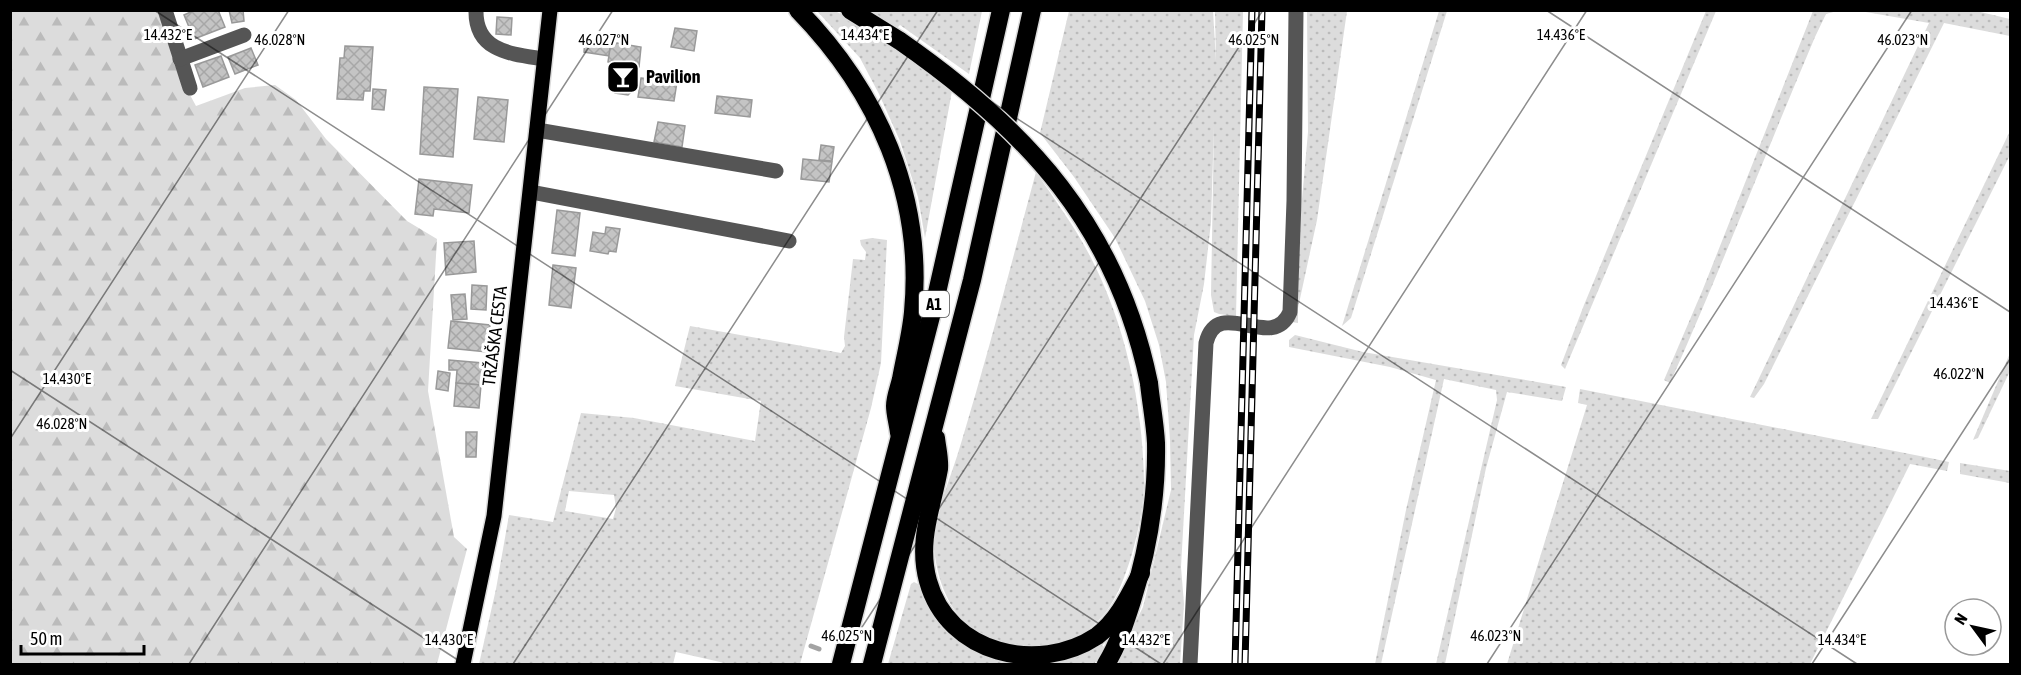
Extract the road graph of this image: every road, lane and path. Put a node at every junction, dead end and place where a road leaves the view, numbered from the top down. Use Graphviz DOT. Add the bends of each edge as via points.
graph roads {
  1 [pos="476,10"];
  2 [pos="558,10"];
  3 [pos="798,10"];
  4 [pos="850,10"];
  5 [pos="1001,10"];
  6 [pos="1032,10"];
  7 [pos="1296,10"];
  8 [pos="169,12"];
  9 [pos="549,17"];
  10 [pos="244,35"];
  11 [pos="180,59"];
  12 [pos="544,59"];
  13 [pos="190,88"];
  14 [pos="537,130"];
  15 [pos="776,171"];
  16 [pos="531,192"];
  17 [pos="789,241"];
  18 [pos="935,427"];
  19 [pos="900,439"];
  20 [pos="1141,573"];
  21 [pos="463,664"];
  22 [pos="841,664"];
  23 [pos="872,664"];
  24 [pos="1106,664"];
  25 [pos="1190,664"];
  1 -- 12 [label="street" via="483,38 497,49"];
  2 -- 9 [label="main road"];
  3 -- 19 [label="highway" via="832,48 867,99 888,144 906,202 915,295 895,406"];
  4 -- 20 [label="highway, bridge" via="927,60 991,112 1032,151 1069,196 1102,248 1138,336 1156,441 1155,490"];
  5 -- 19 [label="highway, A1"];
  6 -- 18 [label="highway, A1"];
  7 -- 25 [label="street" via="1290,312 1287,320 1276,328 1230,322 1213,327 1209,333"];
  8 -- 11 [label="street"];
  9 -- 12 [label="main road, TRŽAŠKA CESTA"];
  10 -- 11 [label="street"];
  11 -- 13 [label="street"];
  12 -- 14 [label="main road, TRŽAŠKA CESTA"];
  14 -- 15 [label="street"];
  14 -- 16 [label="main road, TRŽAŠKA CESTA"];
  16 -- 17 [label="street"];
  16 -- 21 [label="main road, TRŽAŠKA CESTA" via="494,516"];
  18 -- 20 [label="highway" via="939,467 924,531 924,565 943,613 969,639 1001,655 1020,659 1071,652 1112,622"];
  18 -- 23 [label="highway, A1"];
  19 -- 22 [label="highway, A1"];
  20 -- 24 [label="highway" via="1125,624"];
}
